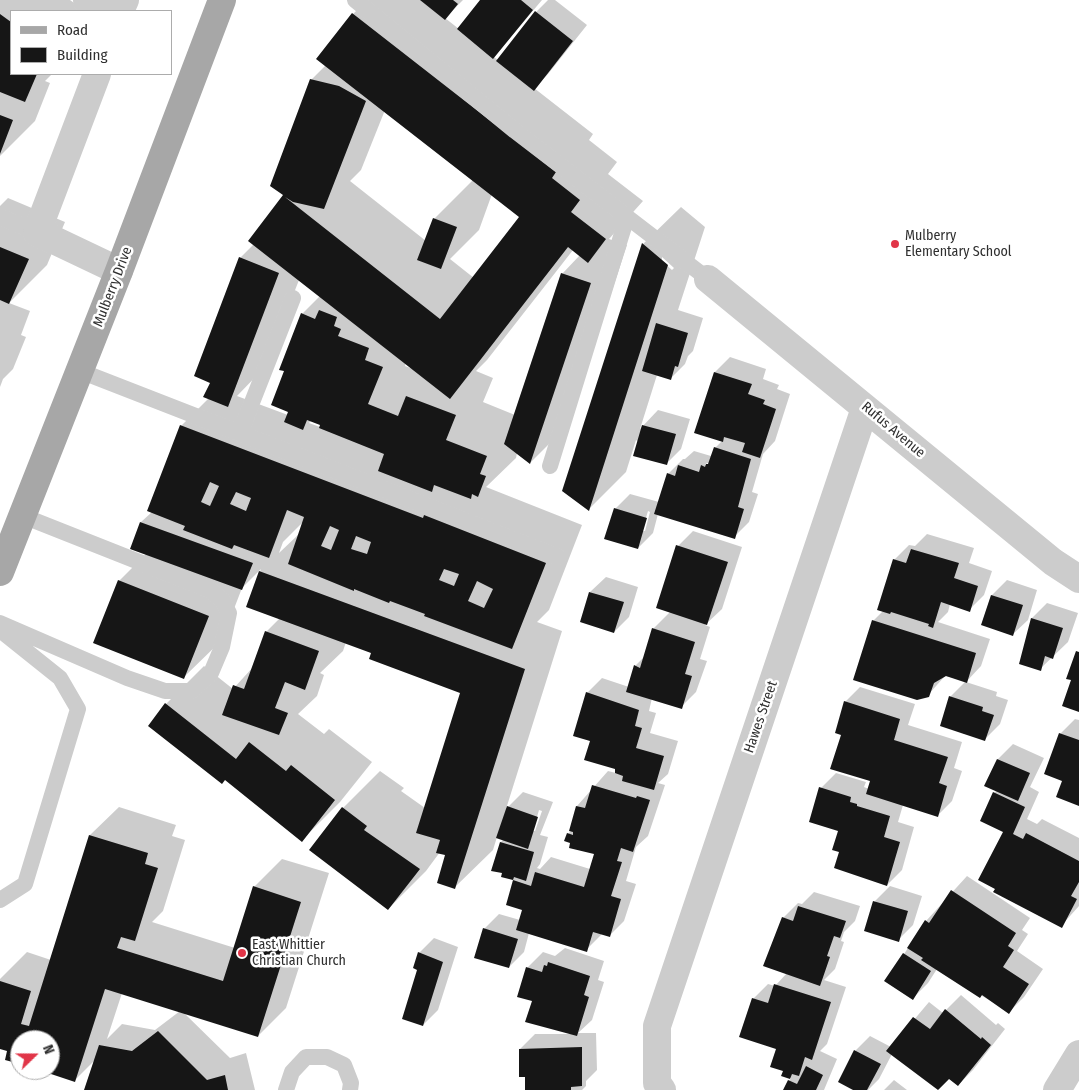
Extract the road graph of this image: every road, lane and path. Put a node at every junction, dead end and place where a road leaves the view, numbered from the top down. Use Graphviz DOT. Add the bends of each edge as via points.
graph roads {
  1 [pos="87,0"];
  2 [pos="222,0"];
  3 [pos="355,0"];
  4 [pos="101,10"];
  5 [pos="97,75"];
  6 [pos="0,217"];
  7 [pos="627,217"];
  8 [pos="37,232"];
  9 [pos="119,271"];
  10 [pos="708,279"];
  11 [pos="293,298"];
  12 [pos="80,371"];
  13 [pos="865,408"];
  14 [pos="240,433"];
  15 [pos="550,466"];
  16 [pos="22,516"];
  17 [pos="558,557"];
  18 [pos="0,572"];
  19 [pos="1079,579"];
  20 [pos="0,623"];
  21 [pos="0,630"];
  22 [pos="0,900"];
  23 [pos="1079,1054"];
  24 [pos="286,1090"];
  25 [pos="350,1090"];
  26 [pos="662,1090"];
  27 [pos="1057,1090"];
  1 -- 4 [label="street"];
  2 -- 9 [label="main road, Mulberry Drive"];
  3 -- 7 [label="lane" via="515,131"];
  5 -- 8 [label="street"];
  6 -- 8 [label="lane"];
  7 -- 10 [label="lane"];
  7 -- 15 [label="lane"];
  8 -- 9 [label="street"];
  9 -- 12 [label="main road, Mulberry Drive"];
  10 -- 13 [label="street, Rufus Avenue"];
  11 -- 14 [label="lane"];
  12 -- 14 [label="lane"];
  12 -- 16 [label="main road, Mulberry Drive"];
  13 -- 19 [label="street, Rufus Avenue" via="1053,562"];
  13 -- 26 [label="street, Hawes Street" via="657,1026 657,1083"];
  14 -- 17 [label="lane"];
  16 -- 18 [label="main road, Mulberry Drive"];
  16 -- 20 [label="lane" via="210,590 229,613 222,647 211,673 191,691 165,690 128,678"];
  21 -- 22 [label="lane" via="60,678 78,709 25,884"];
  23 -- 27 [label="street"];
  24 -- 25 [label="lane" via="292,1072 306,1057 326,1057 344,1065 351,1082"];
}
